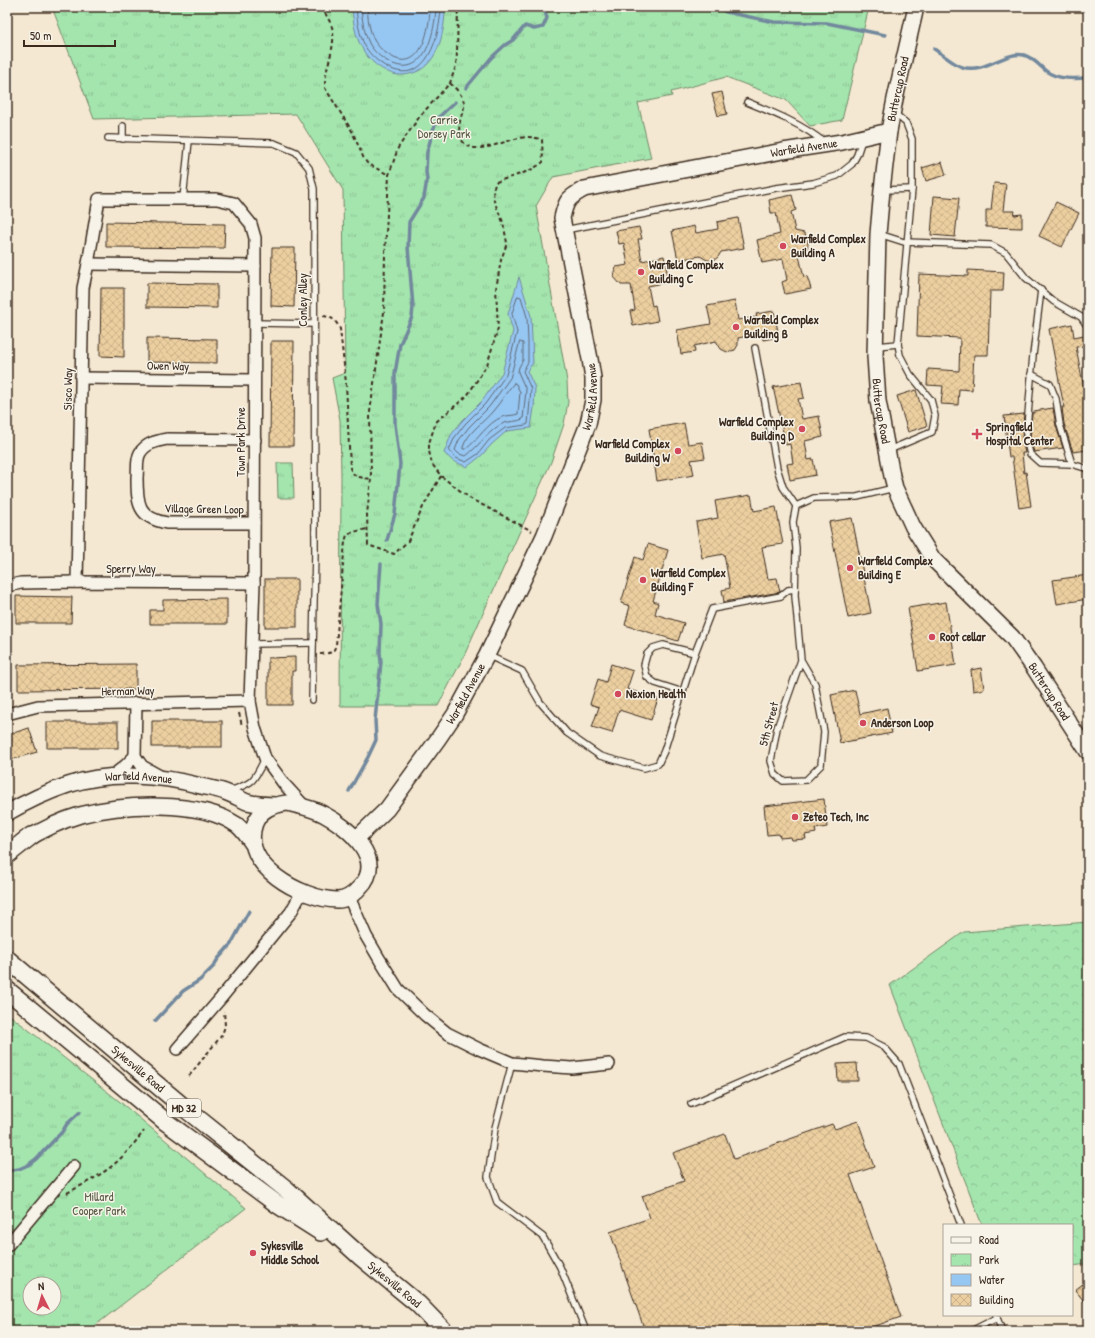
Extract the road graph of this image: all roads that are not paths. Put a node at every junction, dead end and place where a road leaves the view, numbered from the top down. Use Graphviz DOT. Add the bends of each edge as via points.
graph roads {
  1 [pos="916,7"];
  2 [pos="747,102"];
  3 [pos="893,112"];
  4 [pos="124,126"];
  5 [pos="889,131"];
  6 [pos="863,137"];
  7 [pos="108,138"];
  8 [pos="123,139"];
  9 [pos="189,141"];
  10 [pos="826,144"];
  11 [pos="912,189"];
  12 [pos="882,190"];
  13 [pos="99,199"];
  14 [pos="183,199"];
  15 [pos="564,230"];
  16 [pos="878,234"];
  17 [pos="907,242"];
  18 [pos="88,264"];
  19 [pos="255,266"];
  20 [pos="1041,290"];
  21 [pos="1080,316"];
  22 [pos="1088,318"];
  23 [pos="255,323"];
  24 [pos="314,324"];
  25 [pos="1088,327"];
  26 [pos="898,344"];
  27 [pos="876,346"];
  28 [pos="756,348"];
  29 [pos="1031,374"];
  30 [pos="81,378"];
  31 [pos="254,380"];
  32 [pos="255,440"];
  33 [pos="887,451"];
  34 [pos="1072,464"];
  35 [pos="1088,469"];
  36 [pos="895,488"];
  37 [pos="796,506"];
  38 [pos="254,523"];
  39 [pos="77,582"];
  40 [pos="254,583"];
  41 [pos="7,586"];
  42 [pos="795,589"];
  43 [pos="313,643"];
  44 [pos="253,644"];
  45 [pos="695,652"];
  46 [pos="487,655"];
  47 [pos="800,660"];
  48 [pos="683,692"];
  49 [pos="312,700"];
  50 [pos="250,701"];
  51 [pos="136,703"];
  52 [pos="7,714"];
  53 [pos="1088,752"];
  54 [pos="135,756"];
  55 [pos="265,758"];
  56 [pos="111,777"];
  57 [pos="164,778"];
  58 [pos="226,792"];
  59 [pos="275,805"];
  60 [pos="305,806"];
  61 [pos="7,813"];
  62 [pos="31,836"];
  63 [pos="356,839"];
  64 [pos="252,843"];
  65 [pos="7,850"];
  66 [pos="7,855"];
  67 [pos="302,892"];
  68 [pos="349,897"];
  69 [pos="7,950"];
  70 [pos="7,959"];
  71 [pos="30,978"];
  72 [pos="7,990"];
  73 [pos="177,1049"];
  74 [pos="512,1062"];
  75 [pos="609,1064"];
  76 [pos="691,1104"];
  77 [pos="74,1166"];
  78 [pos="961,1224"];
  79 [pos="7,1246"];
  80 [pos="361,1256"];
  81 [pos="996,1317"];
  82 [pos="444,1331"];
  83 [pos="586,1331"];
  84 [pos="971,1331"];
  85 [pos="1002,1331"];
  1 -- 3 [label="street, Buttercup Road"];
  2 -- 10 [label="lane" via="814,134"];
  3 -- 5 [label="street, Buttercup Road"];
  3 -- 11 [label="lane" via="906,123 912,139"];
  4 -- 8 [label="lane"];
  5 -- 6 [label="street, Warfield Avenue"];
  5 -- 12 [label="street, Buttercup Road"];
  6 -- 10 [label="street, Warfield Avenue"];
  6 -- 15 [label="lane" via="852,164 837,176 814,183 776,188"];
  7 -- 8 [label="lane, Conley Alley"];
  8 -- 9 [label="lane, Conley Alley"];
  9 -- 14 [label="lane"];
  9 -- 24 [label="lane, Conley Alley" via="274,143 296,152 309,168 314,189"];
  10 -- 15 [label="street, Warfield Avenue" via="584,189 566,203 562,218"];
  11 -- 12 [label="lane"];
  11 -- 17 [label="lane"];
  12 -- 16 [label="street, Buttercup Road"];
  13 -- 14 [label="street, Town Park Drive"];
  13 -- 18 [label="street, Sisco Way"];
  14 -- 19 [label="street, Town Park Drive" via="217,199 234,203 251,224 255,238"];
  15 -- 46 [label="street, Warfield Avenue" via="590,359 593,400 588,424 544,536"];
  16 -- 17 [label="lane"];
  16 -- 27 [label="street, Buttercup Road"];
  17 -- 20 [label="lane" via="991,245 1006,253 1026,278"];
  17 -- 26 [label="lane"];
  18 -- 19 [label="street"];
  18 -- 30 [label="street, Sisco Way" via="83,288"];
  19 -- 23 [label="street, Town Park Drive"];
  20 -- 21 [label="lane"];
  20 -- 29 [label="lane"];
  21 -- 22 [label="lane"];
  21 -- 25 [label="lane"];
  23 -- 24 [label="lane"];
  23 -- 31 [label="street, Town Park Drive"];
  24 -- 43 [label="lane, Conley Alley"];
  26 -- 27 [label="lane"];
  26 -- 33 [label="lane" via="900,355 910,374 931,400 935,416 932,432"];
  27 -- 33 [label="street, Buttercup Road" via="878,400"];
  28 -- 37 [label="lane" via="777,468 783,487"];
  29 -- 34 [label="lane" via="1050,384"];
  29 -- 34 [label="lane" via="1026,438 1030,454 1040,463"];
  30 -- 31 [label="street, Owen Way"];
  30 -- 39 [label="street, Sisco Way"];
  31 -- 32 [label="street, Town Park Drive"];
  32 -- 38 [label="street, Town Park Drive"];
  32 -- 38 [label="street, Village Green Loop" via="154,441 140,453 138,462 138,498 140,507 150,518 167,523"];
  33 -- 36 [label="street, Buttercup Road"];
  34 -- 35 [label="lane"];
  36 -- 37 [label="lane" via="857,497 814,498"];
  36 -- 53 [label="street, Buttercup Road" via="913,527 933,559 1012,637"];
  37 -- 42 [label="lane, 5th Street" via="793,522 796,548"];
  38 -- 40 [label="street, Town Park Drive"];
  39 -- 40 [label="street, Sperry Way"];
  39 -- 41 [label="street, Sperry Way" via="21,583"];
  40 -- 44 [label="street, Town Park Drive"];
  42 -- 45 [label="lane" via="788,590 781,596 712,609"];
  42 -- 47 [label="lane, 5th Street"];
  43 -- 44 [label="lane"];
  43 -- 49 [label="lane, Conley Alley"];
  44 -- 50 [label="street, Town Park Drive"];
  45 -- 48 [label="lane"];
  45 -- 48 [label="lane" via="663,645 653,648 647,654 644,665 647,677 655,683"];
  46 -- 48 [label="lane" via="522,671 540,702 567,734 600,756 644,768 658,764"];
  46 -- 63 [label="street, Warfield Avenue" via="438,740 387,809"];
  47 -- 47 [label="lane, 5th Street" via="777,728 771,761 774,774 783,781 806,780 821,765 824,732 815,684"];
  50 -- 51 [label="street, Herman Way"];
  50 -- 55 [label="street, Town Park Drive" via="255,728"];
  51 -- 52 [label="street, Herman Way" via="38,706"];
  51 -- 54 [label="street"];
  54 -- 56 [label="street"];
  54 -- 57 [label="street" via="142,766"];
  55 -- 58 [label="lane" via="256,777 247,785"];
  55 -- 60 [label="street, Town Park Drive" via="284,784"];
  56 -- 57 [label="street, Warfield Avenue"];
  56 -- 61 [label="street, Warfield Avenue" via="69,784"];
  57 -- 58 [label="street, Warfield Avenue"];
  58 -- 59 [label="street, Warfield Avenue" via="247,802"];
  59 -- 60 [label="street" via="287,803"];
  59 -- 64 [label="street" via="256,821"];
  60 -- 63 [label="street" via="343,826"];
  62 -- 64 [label="street" via="58,823 90,813 133,806 156,806 189,808 222,817 237,825"];
  62 -- 65 [label="street"];
  62 -- 66 [label="main road"];
  63 -- 68 [label="street" via="364,848 369,869 365,882"];
  64 -- 67 [label="street" via="266,867 283,882"];
  67 -- 68 [label="street" via="326,899 339,900"];
  67 -- 73 [label="street" via="291,912"];
  68 -- 74 [label="street" via="366,936 398,989 447,1033"];
  69 -- 71 [label="main road"];
  70 -- 71 [label="main road, Sykesville Road / MD 32"];
  71 -- 80 [label="main road, Sykesville Road / MD 32" via="287,1190"];
  72 -- 80 [label="main road, Sykesville Road / MD 32" via="166,1122 277,1204"];
  74 -- 75 [label="street" via="572,1068"];
  74 -- 83 [label="lane" via="495,1128 488,1177 497,1202 542,1237 560,1267"];
  76 -- 78 [label="lane" via="845,1037 866,1038 884,1046 899,1064"];
  77 -- 79 [label="street"];
  80 -- 82 [label="main road, Sykesville Road / MD 32" via="418,1304"];
  81 -- 84 [label="lane"];
  81 -- 85 [label="lane"];
}
